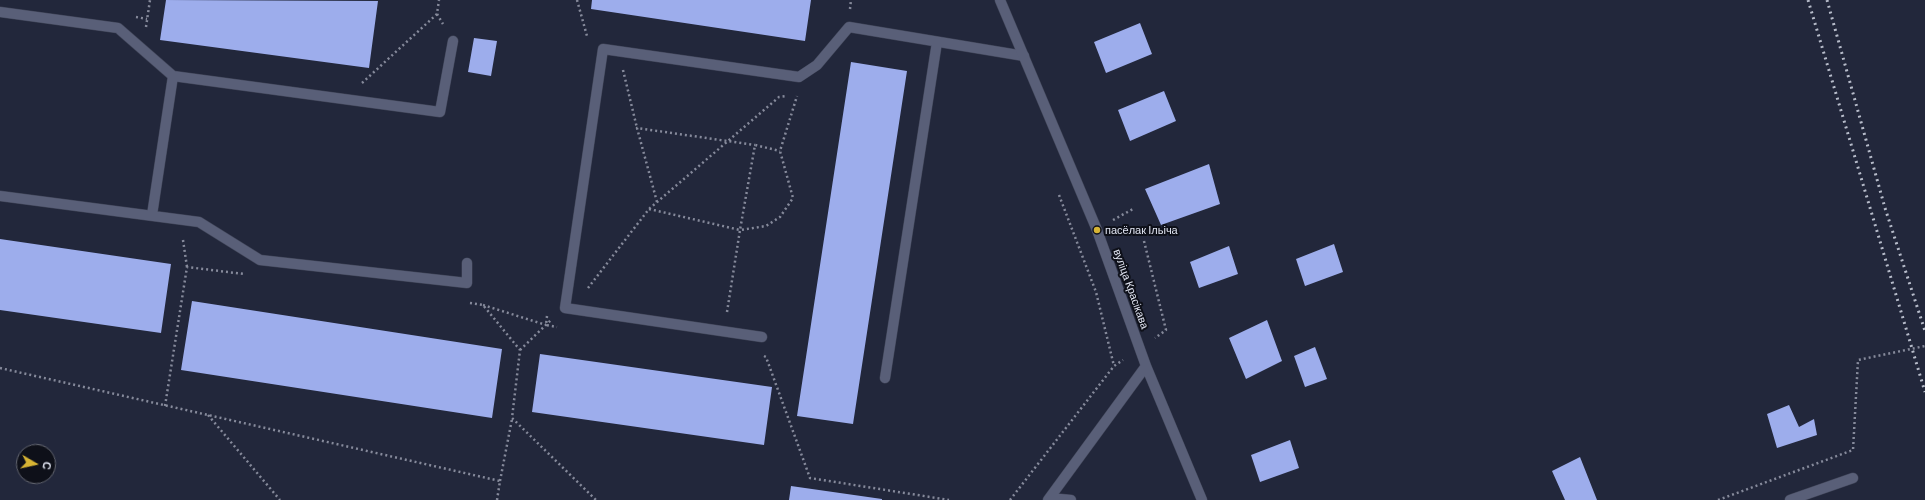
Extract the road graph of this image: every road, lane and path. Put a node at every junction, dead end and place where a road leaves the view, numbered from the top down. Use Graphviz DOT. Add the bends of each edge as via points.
graph roads {
  1 [pos="150,0"];
  2 [pos="439,0"];
  3 [pos="577,0"];
  4 [pos="851,0"];
  5 [pos="1000,0"];
  6 [pos="0,12"];
  7 [pos="849,27"];
  8 [pos="145,32"];
  9 [pos="453,41"];
  10 [pos="937,42"];
  11 [pos="618,51"];
  12 [pos="1024,56"];
  13 [pos="173,76"];
  14 [pos="358,86"];
  15 [pos="802,93"];
  16 [pos="798,94"];
  17 [pos="637,128"];
  18 [pos="728,142"];
  19 [pos="755,145"];
  20 [pos="780,151"];
  21 [pos="1057,188"];
  22 [pos="0,196"];
  23 [pos="657,202"];
  24 [pos="649,209"];
  25 [pos="152,215"];
  26 [pos="179,219"];
  27 [pos="740,230"];
  28 [pos="1144,241"];
  29 [pos="467,263"];
  30 [pos="187,267"];
  31 [pos="249,275"];
  32 [pos="467,303"];
  33 [pos="483,305"];
  34 [pos="565,308"];
  35 [pos="548,310"];
  36 [pos="546,325"];
  37 [pos="561,327"];
  38 [pos="724,332"];
  39 [pos="762,337"];
  40 [pos="1925,346"];
  41 [pos="1140,349"];
  42 [pos="520,350"];
  43 [pos="758,356"];
  44 [pos="1114,366"];
  45 [pos="1146,366"];
  46 [pos="0,368"];
  47 [pos="885,378"];
  48 [pos="165,406"];
  49 [pos="208,415"];
  50 [pos="512,418"];
  51 [pos="1853,478"];
  52 [pos="500,481"];
  53 [pos="1049,499"];
  54 [pos="280,500"];
  55 [pos="498,500"];
  56 [pos="596,500"];
  57 [pos="949,500"];
  58 [pos="1010,500"];
  59 [pos="1072,500"];
  60 [pos="1202,500"];
  61 [pos="1718,500"];
  62 [pos="1790,500"];
  1 -- 8 [label="path"];
  2 -- 14 [label="path" via="437,14"];
  3 -- 11 [label="path" via="587,36 601,38"];
  4 -- 7 [label="path"];
  5 -- 12 [label="street, вуліца Красікава"];
  6 -- 13 [label="street" via="118,28"];
  7 -- 10 [label="street"];
  7 -- 11 [label="street" via="817,65 799,77"];
  9 -- 13 [label="street" via="440,112"];
  10 -- 12 [label="street"];
  10 -- 47 [label="street"];
  11 -- 17 [label="path"];
  11 -- 34 [label="street" via="603,49"];
  12 -- 41 [label="street, вуліца Красікава" via="1097,230"];
  13 -- 25 [label="street"];
  15 -- 16 [label="path"];
  16 -- 18 [label="path" via="779,97"];
  16 -- 20 [label="path"];
  17 -- 18 [label="path"];
  17 -- 23 [label="path"];
  18 -- 19 [label="path"];
  18 -- 23 [label="path"];
  19 -- 20 [label="path"];
  19 -- 27 [label="path"];
  20 -- 27 [label="path" via="793,198 780,217 766,226"];
  21 -- 44 [label="path" via="1096,292"];
  22 -- 25 [label="street"];
  23 -- 24 [label="path"];
  24 -- 27 [label="path"];
  24 -- 34 [label="path" via="584,293"];
  25 -- 26 [label="street"];
  26 -- 29 [label="street" via="198,222 260,260 467,283"];
  26 -- 30 [label="path"];
  27 -- 38 [label="path"];
  28 -- 41 [label="path" via="1166,330"];
  30 -- 31 [label="path"];
  30 -- 48 [label="path"];
  32 -- 33 [label="path"];
  33 -- 36 [label="path"];
  33 -- 42 [label="path"];
  34 -- 36 [label="path"];
  34 -- 38 [label="street"];
  35 -- 36 [label="path"];
  36 -- 37 [label="path"];
  36 -- 42 [label="path"];
  38 -- 39 [label="street"];
  40 -- 61 [label="path" via="1858,360 1853,450"];
  41 -- 44 [label="path"];
  41 -- 45 [label="street, вуліца Красікава"];
  42 -- 50 [label="path"];
  43 -- 57 [label="path" via="766,357 810,478"];
  44 -- 58 [label="path"];
  45 -- 53 [label="street"];
  45 -- 60 [label="street, вуліца Красікава"];
  46 -- 48 [label="path"];
  48 -- 49 [label="path"];
  49 -- 52 [label="path"];
  49 -- 54 [label="path"];
  50 -- 52 [label="path"];
  50 -- 56 [label="path"];
  51 -- 62 [label="street"];
  52 -- 55 [label="path"];
  53 -- 59 [label="street"];
}
